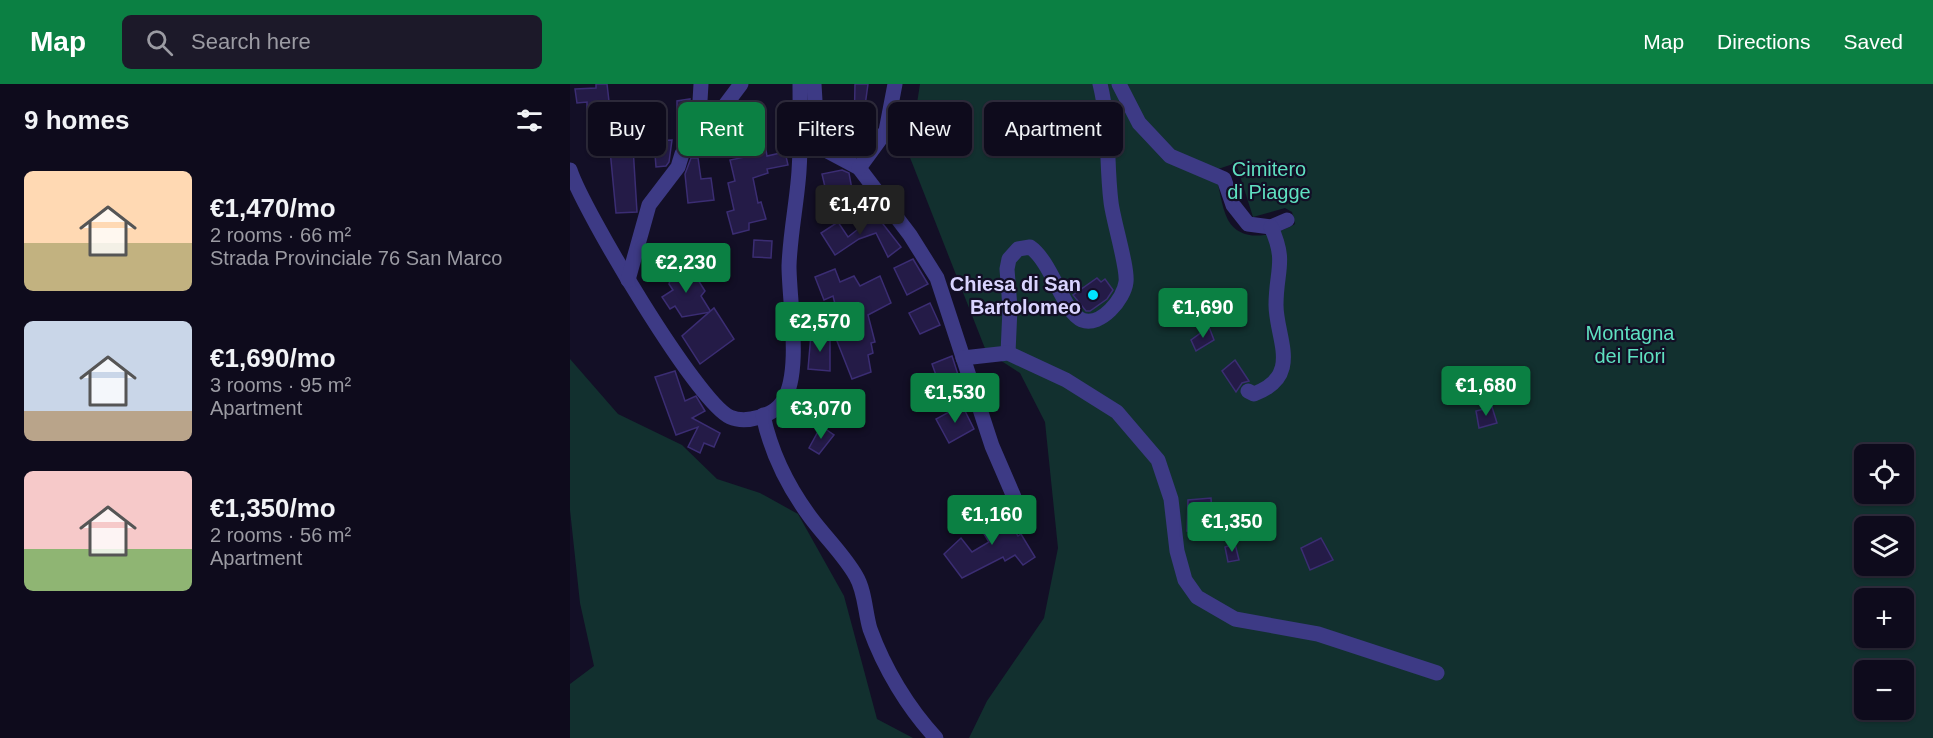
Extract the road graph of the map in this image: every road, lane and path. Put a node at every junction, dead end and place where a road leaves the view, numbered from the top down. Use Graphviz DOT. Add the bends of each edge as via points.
graph roads {
  1 [pos="701,84"];
  2 [pos="741,84"];
  3 [pos="800,84"];
  4 [pos="814,84"];
  5 [pos="895,84"];
  6 [pos="1100,84"];
  7 [pos="1119,84"];
  8 [pos="700,102"];
  9 [pos="728,102"];
  10 [pos="681,156"];
  11 [pos="859,168"];
  12 [pos="570,170"];
  13 [pos="1287,220"];
  14 [pos="1271,227"];
  15 [pos="628,280"];
  16 [pos="1008,352"];
  17 [pos="963,358"];
  18 [pos="1248,391"];
  19 [pos="763,415"];
  20 [pos="1014,497"];
  21 [pos="1437,673"];
  22 [pos="936,738"];
  1 -- 8 [label="street"];
  2 -- 9 [label="street"];
  3 -- 19 [label="street" via="799,169 789,265 791,372 784,401 776,410"];
  4 -- 11 [label="street" via="820,143"];
  5 -- 11 [label="street" via="886,131"];
  6 -- 16 [label="street" via="1110,150 1111,201 1127,280 1122,297 1104,316 1080,319 1035,250 1018,249 1009,259 1007,269"];
  7 -- 14 [label="street" via="1139,123 1170,156 1224,179 1233,205 1248,224"];
  10 -- 15 [label="street" via="678,167 649,205"];
  11 -- 17 [label="street" via="937,278"];
  12 -- 15 [label="street" via="578,193"];
  13 -- 14 [label="street"];
  14 -- 18 [label="street" via="1281,256 1276,306 1284,362 1276,379 1264,390 1254,394"];
  15 -- 19 [label="street" via="719,409 741,419"];
  16 -- 17 [label="street"];
  16 -- 21 [label="street" via="1066,380 1117,412 1158,460 1171,499 1185,580 1197,597 1235,619 1318,634"];
  17 -- 20 [label="street" via="992,446"];
  19 -- 22 [label="street" via="770,447 782,470 810,517 858,578 870,629 890,671 918,719"];
}
